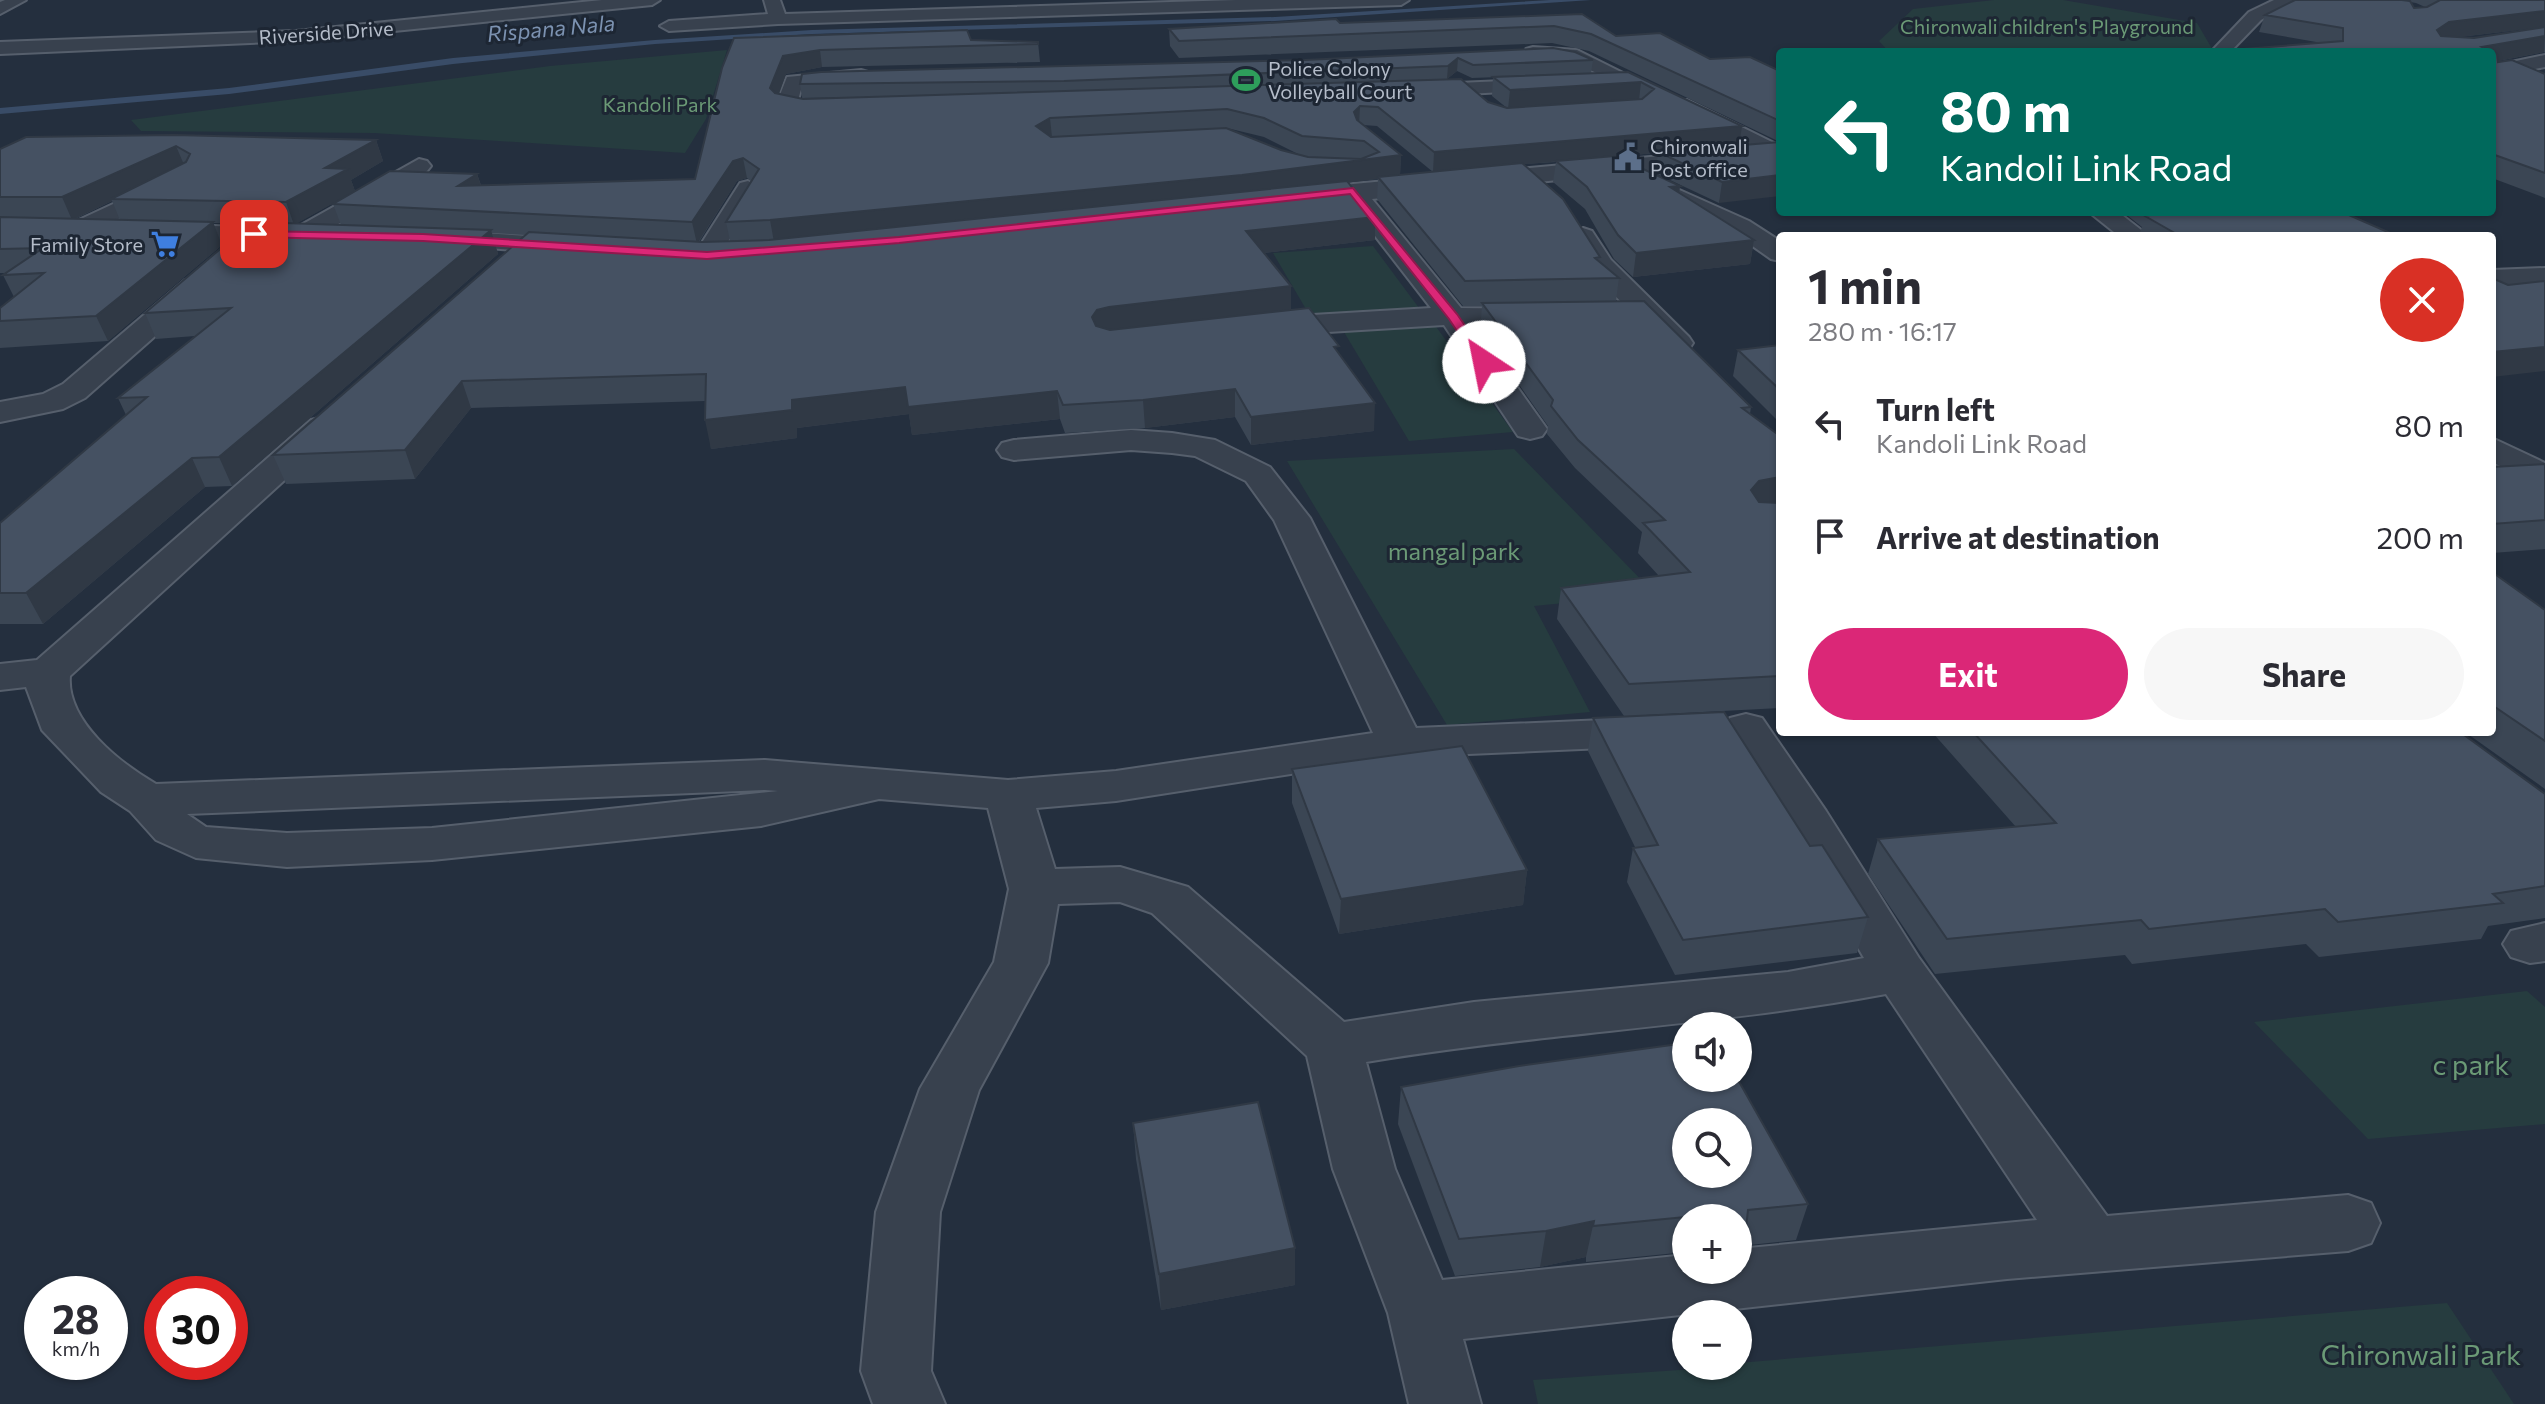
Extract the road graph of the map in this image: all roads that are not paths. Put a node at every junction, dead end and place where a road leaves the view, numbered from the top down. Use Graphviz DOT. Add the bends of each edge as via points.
graph roads {
  1 [pos="18,0"];
  2 [pos="652,0"];
  3 [pos="772,0"];
  4 [pos="1401,0"];
  5 [pos="2287,0"];
  6 [pos="632,1"];
  7 [pos="1230,2"];
  8 [pos="0,9"];
  9 [pos="778,19"];
  10 [pos="196,20"];
  11 [pos="669,26"];
  12 [pos="169,42"];
  13 [pos="0,48"];
  14 [pos="2224,48"];
  15 [pos="1520,54"];
  16 [pos="2496,60"];
  17 [pos="2545,61"];
  18 [pos="2524,65"];
  19 [pos="1449,68"];
  20 [pos="2496,71"];
  21 [pos="884,75"];
  22 [pos="2496,85"];
  23 [pos="2518,88"];
  24 [pos="1464,89"];
  25 [pos="1386,92"];
  26 [pos="1675,103"];
  27 [pos="1486,106"];
  28 [pos="864,107"];
  29 [pos="1776,152"];
  30 [pos="1776,153"];
  31 [pos="419,166"];
  32 [pos="1616,166"];
  33 [pos="1528,176"];
  34 [pos="184,177"];
  35 [pos="1348,181"];
  36 [pos="748,188"];
  37 [pos="1274,202"];
  38 [pos="2107,216"];
  39 [pos="46,230"];
  40 [pos="77,230"];
  41 [pos="2130,232"];
  42 [pos="254,234"];
  43 [pos="299,237"];
  44 [pos="345,237"];
  45 [pos="407,237"];
  46 [pos="529,244"];
  47 [pos="603,249"];
  48 [pos="1776,250"];
  49 [pos="677,254"];
  50 [pos="734,254"];
  51 [pos="707,255"];
  52 [pos="493,276"];
  53 [pos="2545,276"];
  54 [pos="2496,278"];
  55 [pos="1605,314"];
  56 [pos="1651,314"];
  57 [pos="1575,315"];
  58 [pos="1453,317"];
  59 [pos="1235,330"];
  60 [pos="1700,367"];
  61 [pos="351,403"];
  62 [pos="0,412"];
  63 [pos="1530,429"];
  64 [pos="1014,450"];
  65 [pos="2496,450"];
  66 [pos="2545,477"];
  67 [pos="0,677"];
  68 [pos="48,681"];
  69 [pos="0,702"];
  70 [pos="1727,728"];
  71 [pos="1400,743"];
  72 [pos="1008,795"];
  73 [pos="1035,889"];
  74 [pos="1900,972"];
  75 [pos="1333,1046"];
  76 [pos="2348,1223"];
  77 [pos="2091,1246"];
  78 [pos="1422,1313"];
  79 [pos="909,1404"];
  80 [pos="1445,1404"];
  1 -- 8 [label="street"];
  2 -- 6 [label="street, Riverside Drive"];
  3 -- 9 [label="street"];
  4 -- 7 [label="street"];
  5 -- 14 [label="street" via="2255,16"];
  6 -- 12 [label="street, Riverside Drive" via="372,30"];
  7 -- 9 [label="street"];
  9 -- 11 [label="street"];
  10 -- 12 [label="street"];
  12 -- 13 [label="street, Riverside Drive"];
  15 -- 24 [label="street" via="1570,54 1636,84"];
  16 -- 18 [label="street"];
  17 -- 18 [label="street"];
  18 -- 20 [label="street"];
  19 -- 24 [label="street"];
  21 -- 28 [label="street" via="794,81 786,105"];
  22 -- 23 [label="street"];
  24 -- 25 [label="street"];
  24 -- 27 [label="street"];
  26 -- 29 [label="street"];
  30 -- 32 [label="street"];
  31 -- 43 [label="street"];
  32 -- 33 [label="street"];
  32 -- 48 [label="street" via="1740,226"];
  33 -- 35 [label="street" via="1414,173"];
  33 -- 56 [label="street" via="1565,207 1601,265"];
  34 -- 40 [label="street"];
  35 -- 37 [label="street"];
  35 -- 58 [label="street"];
  36 -- 51 [label="street"];
  38 -- 41 [label="street"];
  39 -- 40 [label="street"];
  40 -- 42 [label="street"];
  42 -- 43 [label="street"];
  42 -- 62 [label="street" via="74,391 52,402"];
  43 -- 44 [label="street"];
  45 -- 46 [label="street"];
  46 -- 47 [label="street"];
  46 -- 52 [label="street"];
  49 -- 51 [label="street"];
  50 -- 51 [label="street"];
  53 -- 54 [label="street"];
  55 -- 56 [label="street"];
  56 -- 60 [label="street"];
  57 -- 58 [label="street"];
  58 -- 59 [label="street" via="1312,321"];
  58 -- 63 [label="street"];
  61 -- 68 [label="street"];
  64 -- 71 [label="street" via="1131,440 1172,443 1203,447 1258,474 1292,518"];
  65 -- 66 [label="street"];
  67 -- 68 [label="street"];
  68 -- 69 [label="street"];
  68 -- 72 [label="street" via="58,721 118,782 196,842 287,850 432,844 761,810 885,783"];
  70 -- 71 [label="street"];
  70 -- 74 [label="street" via="1809,822"];
  71 -- 72 [label="street" via="1116,786"];
  72 -- 73 [label="street"];
  73 -- 75 [label="street" via="1123,882 1146,887 1170,900"];
  73 -- 79 [label="street" via="1021,963 950,1089 908,1212 896,1371"];
  74 -- 75 [label="street" via="1788,992 1474,1023"];
  74 -- 77 [label="street"];
  75 -- 78 [label="street" via="1364,1169"];
  76 -- 77 [label="street"];
  77 -- 78 [label="street" via="2007,1250"];
  78 -- 80 [label="street"];
}
